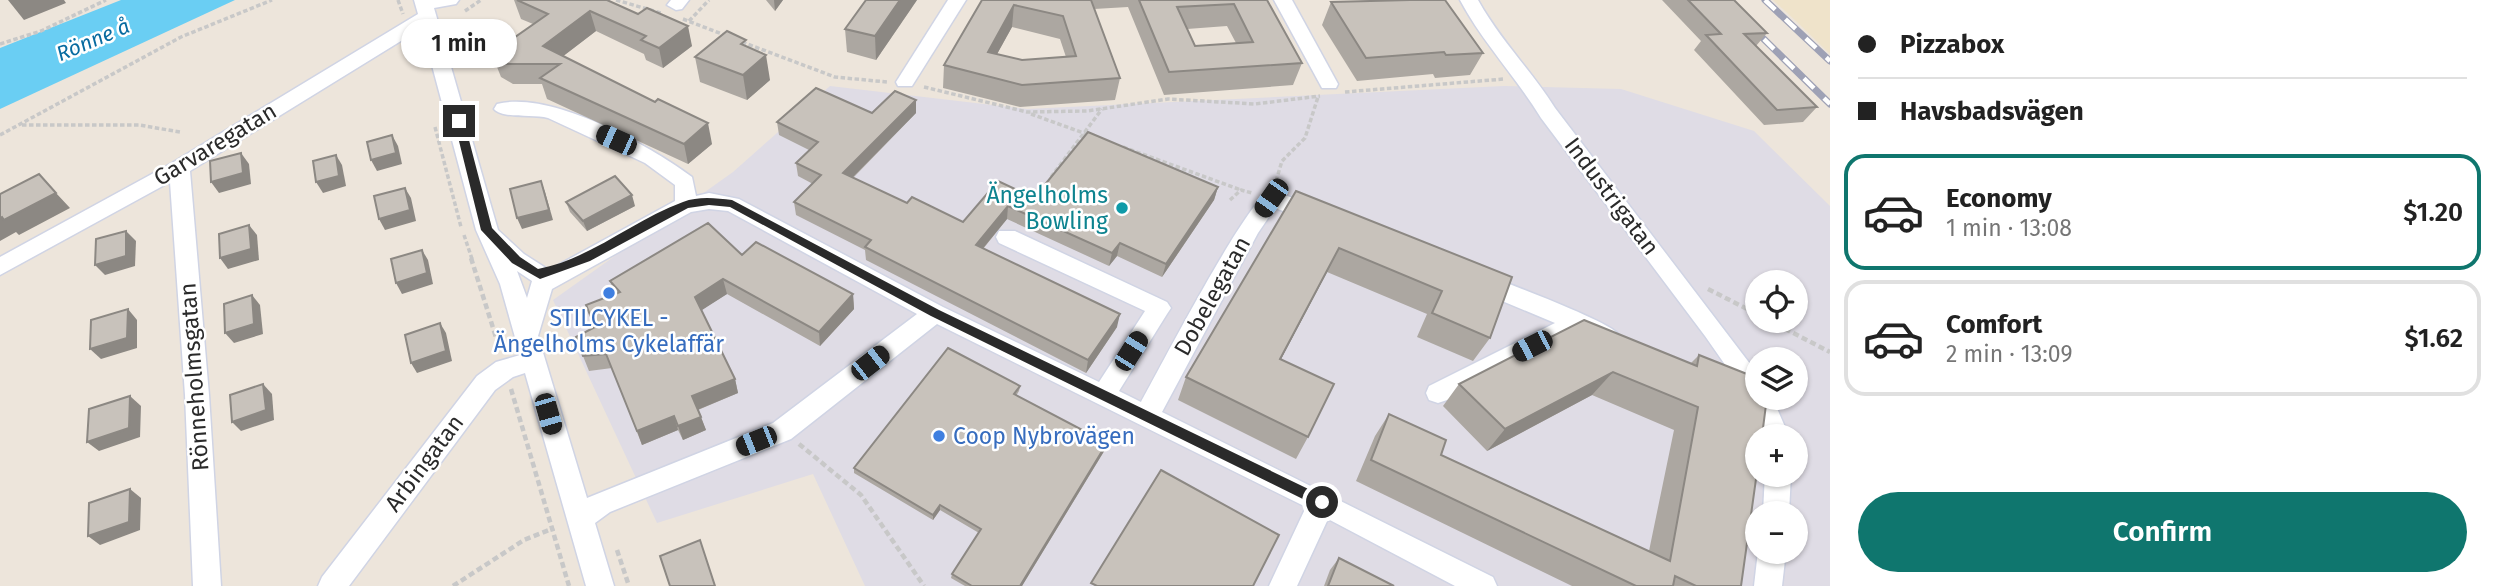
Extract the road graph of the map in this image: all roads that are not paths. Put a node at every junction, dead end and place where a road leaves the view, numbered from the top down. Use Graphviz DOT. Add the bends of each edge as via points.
graph roads {
  1 [pos="450,0"];
  2 [pos="957,0"];
  3 [pos="1283,0"];
  4 [pos="1469,0"];
  5 [pos="425,7"];
  6 [pos="1526,78"];
  7 [pos="905,82"];
  8 [pos="1325,92"];
  9 [pos="504,109"];
  10 [pos="179,168"];
  11 [pos="686,205"];
  12 [pos="1335,224"];
  13 [pos="487,230"];
  14 [pos="1007,237"];
  15 [pos="0,267"];
  16 [pos="1463,276"];
  17 [pos="540,280"];
  18 [pos="511,288"];
  19 [pos="935,313"];
  20 [pos="1579,323"];
  21 [pos="1630,343"];
  22 [pos="529,350"];
  23 [pos="1745,377"];
  24 [pos="1719,379"];
  25 [pos="1745,390"];
  26 [pos="1438,393"];
  27 [pos="1104,394"];
  28 [pos="1147,415"];
  29 [pos="1322,502"];
  30 [pos="578,519"];
  31 [pos="1771,564"];
  32 [pos="207,586"];
  33 [pos="332,586"];
  34 [pos="600,586"];
  35 [pos="1283,586"];
  36 [pos="1483,586"];
  37 [pos="1768,586"];
  1 -- 5 [label="street"];
  2 -- 7 [label="street"];
  3 -- 8 [label="street"];
  4 -- 6 [label="street, Industrigatan" via="1485,30"];
  5 -- 10 [label="street, Garvaregatan"];
  5 -- 13 [label="street"];
  6 -- 23 [label="street, Industrigatan"];
  9 -- 11 [label="street" via="542,108 652,158 685,182"];
  10 -- 15 [label="street, Garvaregatan"];
  10 -- 32 [label="street, Rönneholmsgatan"];
  11 -- 17 [label="street"];
  11 -- 19 [label="street" via="732,204"];
  12 -- 28 [label="street, Dobelegatan" via="1271,198"];
  13 -- 17 [label="street"];
  13 -- 18 [label="street"];
  14 -- 27 [label="street" via="1158,308"];
  16 -- 20 [label="street"];
  17 -- 18 [label="street" via="525,298"];
  17 -- 22 [label="street"];
  18 -- 22 [label="street"];
  19 -- 27 [label="street"];
  19 -- 30 [label="street" via="782,431 601,503"];
  20 -- 21 [label="street"];
  20 -- 26 [label="street"];
  22 -- 30 [label="street"];
  22 -- 33 [label="street, Arbingatan" via="471,400"];
  24 -- 25 [label="street"];
  27 -- 28 [label="street"];
  28 -- 29 [label="street"];
  29 -- 35 [label="street"];
  29 -- 36 [label="street"];
  30 -- 34 [label="street"];
  31 -- 37 [label="street"];
}
